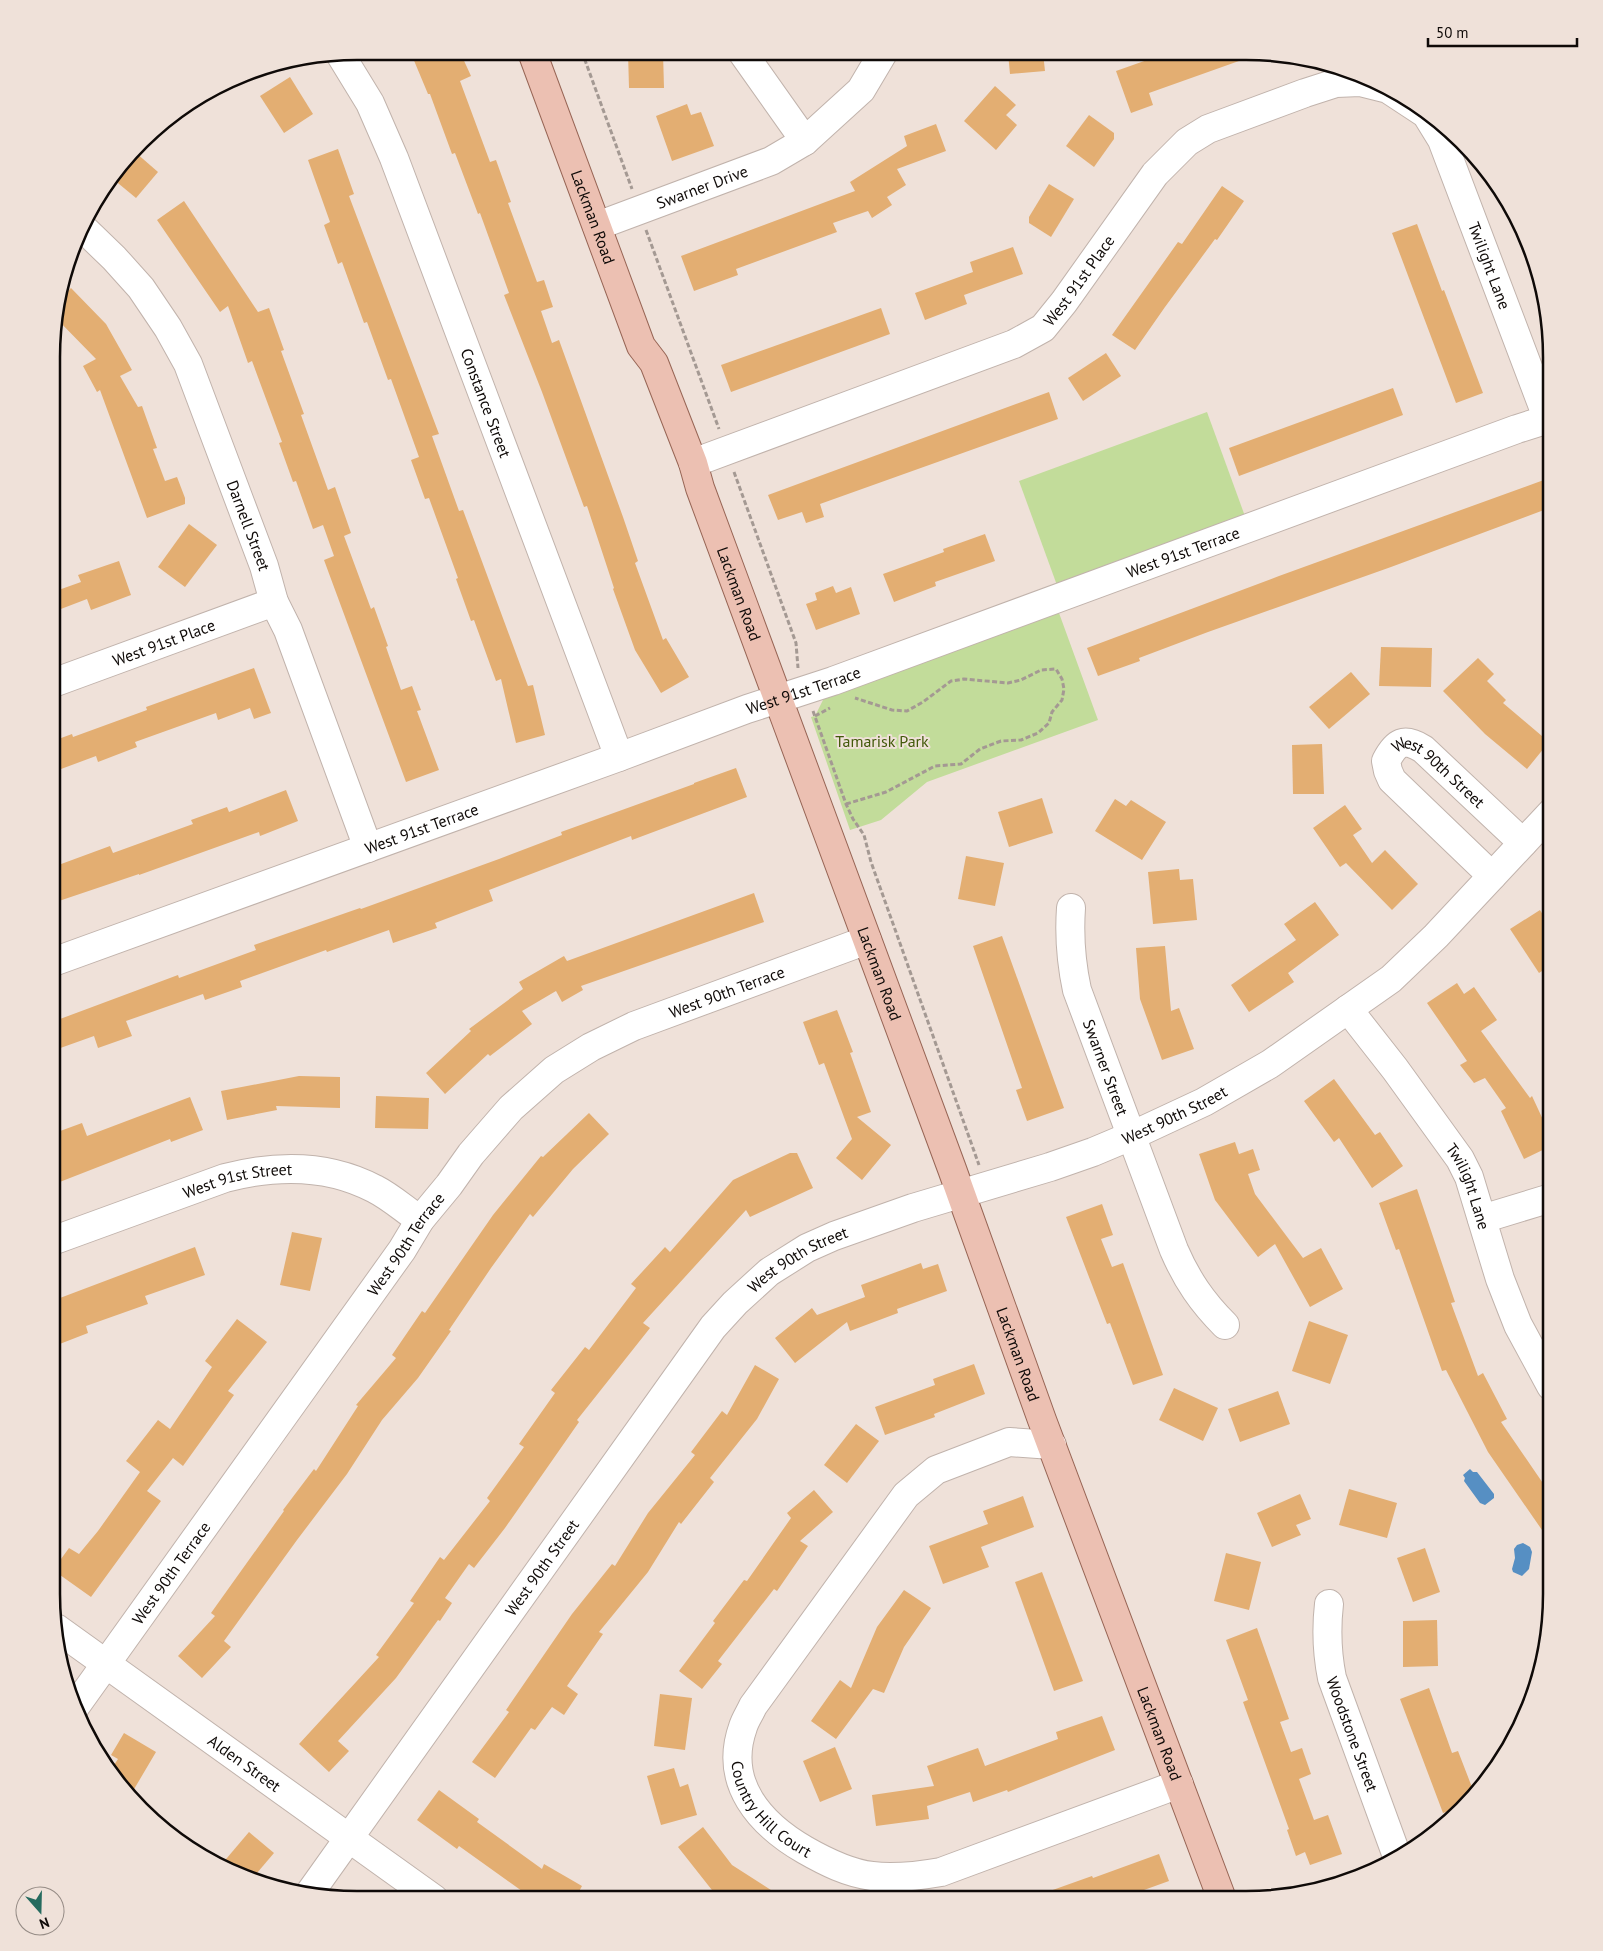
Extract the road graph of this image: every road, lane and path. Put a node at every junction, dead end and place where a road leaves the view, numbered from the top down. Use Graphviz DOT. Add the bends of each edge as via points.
graph roads {
  1 [pos="535,60"];
  2 [pos="585,60"];
  3 [pos="748,60"];
  4 [pos="879,60"];
  5 [pos="344,61"];
  6 [pos="1358,82"];
  7 [pos="1434,127"];
  8 [pos="805,141"];
  9 [pos="639,210"];
  10 [pos="596,226"];
  11 [pos="88,233"];
  12 [pos="1543,401"];
  13 [pos="1543,421"];
  14 [pos="726,451"];
  15 [pos="693,463"];
  16 [pos="274,602"];
  17 [pos="799,674"];
  18 [pos="60,680"];
  19 [pos="849,699"];
  20 [pos="778,700"];
  21 [pos="833,705"];
  22 [pos="619,757"];
  23 [pos="846,804"];
  24 [pos="1543,825"];
  25 [pos="1522,843"];
  26 [pos="368,848"];
  27 [pos="1492,876"];
  28 [pos="1071,908"];
  29 [pos="867,940"];
  30 [pos="60,959"];
  31 [pos="1348,1009"];
  32 [pos="1131,1136"];
  33 [pos="980,1168"];
  34 [pos="960,1193"];
  35 [pos="1543,1200"];
  36 [pos="1482,1219"];
  37 [pos="420,1220"];
  38 [pos="60,1238"];
  39 [pos="1225,1325"];
  40 [pos="1543,1371"];
  41 [pos="1052,1445"];
  42 [pos="1329,1604"];
  43 [pos="63,1633"];
  44 [pos="106,1664"];
  45 [pos="80,1701"];
  46 [pos="1179,1784"];
  47 [pos="348,1838"];
  48 [pos="1395,1851"];
  49 [pos="313,1887"];
  50 [pos="423,1891"];
  51 [pos="1219,1891"];
  1 -- 10 [label="main road, Lackman Road"];
  2 -- 9 [label="path"];
  3 -- 8 [label="street"];
  4 -- 8 [label="street, Swarner Drive" via="861,90"];
  5 -- 22 [label="street, Constance Street" via="370,102 394,158"];
  6 -- 14 [label="street, West 91st Place" via="1336,83 1305,93 1208,129 1187,142 1155,174 1043,328 1014,344"];
  7 -- 12 [label="street, Twilight Lane" via="1442,140"];
  8 -- 9 [label="street, Swarner Drive" via="771,161"];
  9 -- 10 [label="street, Swarner Drive"];
  9 -- 14 [label="path"];
  10 -- 15 [label="main road, Lackman Road" via="641,346 654,363"];
  11 -- 16 [label="street, Darnell Street" via="141,288 188,364 264,566"];
  13 -- 20 [label="street, West 91st Terrace"];
  14 -- 15 [label="street, West 91st Place"];
  14 -- 17 [label="path" via="796,643"];
  15 -- 20 [label="main road, Lackman Road"];
  16 -- 18 [label="street, West 91st Place"];
  16 -- 26 [label="street, Darnell Street" via="288,630"];
  19 -- 23 [label="path" via="907,711 952,681 1008,683 1041,670 1056,669 1064,689 1062,700 1052,712 1049,723 1038,733 1022,740 1001,741 980,749 961,764 935,766 886,792"];
  20 -- 22 [label="street, West 91st Terrace"];
  20 -- 29 [label="main road, Lackman Road"];
  21 -- 23 [label="path" via="815,716"];
  22 -- 26 [label="street, West 91st Terrace"];
  23 -- 33 [label="path" via="864,835"];
  24 -- 25 [label="street, West 90th Street"];
  25 -- 27 [label="street, West 90th Street"];
  25 -- 27 [label="street, West 90th Street" via="1424,749 1414,743 1398,744 1386,761 1392,780"];
  26 -- 30 [label="street, West 91st Terrace"];
  27 -- 31 [label="street, West 90th Street" via="1391,979"];
  28 -- 32 [label="street, Swarner Street" via="1070,961 1077,990"];
  29 -- 34 [label="main road, Lackman Road"];
  29 -- 37 [label="street, West 90th Terrace" via="634,1026 554,1070 511,1108"];
  31 -- 32 [label="street, West 90th Street" via="1270,1064 1204,1102"];
  31 -- 36 [label="street, Twilight Lane" via="1460,1159"];
  32 -- 34 [label="street, West 90th Street" via="1050,1167"];
  32 -- 39 [label="street, Swarner Street" via="1184,1274 1205,1305"];
  34 -- 41 [label="main road, Lackman Road"];
  34 -- 47 [label="street, West 90th Street" via="807,1248 769,1272 735,1303 713,1328"];
  35 -- 36 [label="street"];
  36 -- 40 [label="street, Twilight Lane" via="1518,1325"];
  37 -- 38 [label="street, West 91st Street" via="360,1182 322,1171 283,1168 225,1178"];
  37 -- 44 [label="street, West 90th Terrace" via="402,1250"];
  41 -- 46 [label="main road, Lackman Road"];
  41 -- 46 [label="street, Country Hill Court" via="1009,1442 936,1470 906,1495 753,1706 743,1727 738,1753 740,1777 750,1803 765,1822 796,1845 826,1862 853,1872 904,1877 940,1872"];
  42 -- 48 [label="street, Woodstone Street" via="1327,1654 1332,1678"];
  43 -- 44 [label="street, Alden Street"];
  44 -- 45 [label="street, West 90th Terrace"];
  44 -- 47 [label="street, Alden Street"];
  46 -- 51 [label="main road, Lackman Road"];
  47 -- 49 [label="street, West 90th Street"];
  47 -- 50 [label="street, Alden Street"];
}
